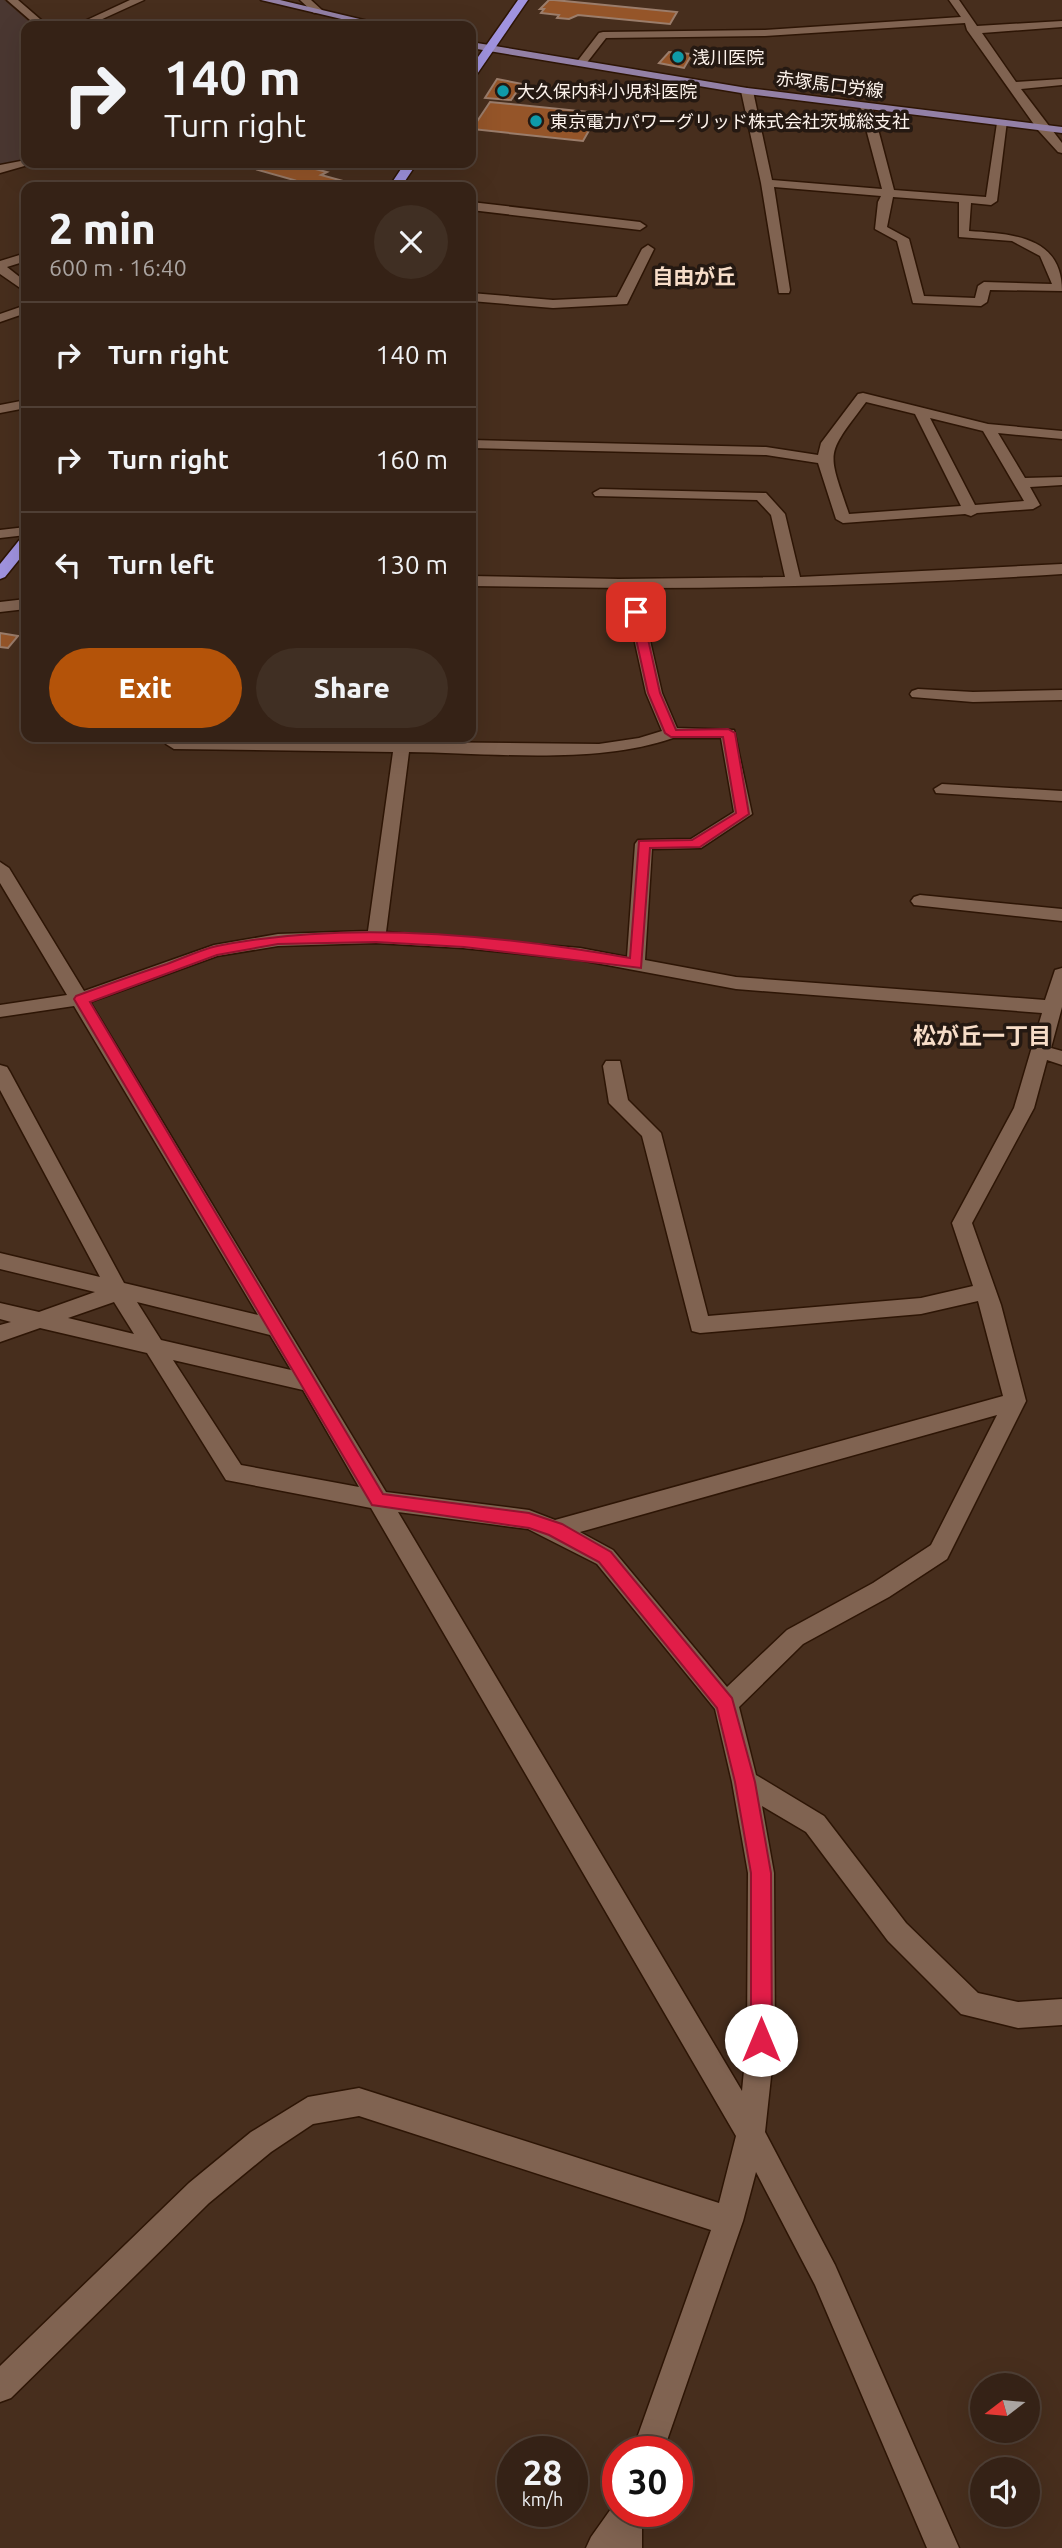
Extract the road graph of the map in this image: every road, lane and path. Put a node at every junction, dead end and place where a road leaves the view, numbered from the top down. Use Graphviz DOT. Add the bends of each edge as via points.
graph roads {
  1 [pos="12,0"];
  2 [pos="139,0"];
  3 [pos="266,0"];
  4 [pos="305,0"];
  5 [pos="523,0"];
  6 [pos="954,0"];
  7 [pos="318,12"];
  8 [pos="37,21"];
  9 [pos="91,21"];
  10 [pos="360,21"];
  11 [pos="1062,24"];
  12 [pos="969,25"];
  13 [pos="476,46"];
  14 [pos="489,48"];
  15 [pos="581,64"];
  16 [pos="476,68"];
  17 [pos="1062,82"];
  18 [pos="1012,86"];
  19 [pos="747,91"];
  20 [pos="866,106"];
  21 [pos="1003,123"];
  22 [pos="1042,128"];
  23 [pos="1062,131"];
  24 [pos="1062,150"];
  25 [pos="21,165"];
  26 [pos="0,169"];
  27 [pos="767,183"];
  28 [pos="889,193"];
  29 [pos="965,199"];
  30 [pos="476,207"];
  31 [pos="640,226"];
  32 [pos="648,249"];
  33 [pos="21,259"];
  34 [pos="0,266"];
  35 [pos="21,284"];
  36 [pos="784,290"];
  37 [pos="476,298"];
  38 [pos="21,311"];
  39 [pos="0,318"];
  40 [pos="21,405"];
  41 [pos="0,409"];
  42 [pos="920,411"];
  43 [pos="988,428"];
  44 [pos="1062,435"];
  45 [pos="476,444"];
  46 [pos="824,460"];
  47 [pos="1062,481"];
  48 [pos="1021,483"];
  49 [pos="600,493"];
  50 [pos="971,512"];
  51 [pos="21,532"];
  52 [pos="0,534"];
  53 [pos="21,547"];
  54 [pos="1062,569"];
  55 [pos="0,574"];
  56 [pos="476,581"];
  57 [pos="793,581"];
  58 [pos="630,586"];
  59 [pos="21,605"];
  60 [pos="0,607"];
  61 [pos="918,694"];
  62 [pos="1062,695"];
  63 [pos="671,733"];
  64 [pos="402,742"];
  65 [pos="174,744"];
  66 [pos="942,789"];
  67 [pos="1062,796"];
  68 [pos="0,868"];
  69 [pos="920,901"];
  70 [pos="1062,915"];
  71 [pos="376,937"];
  72 [pos="636,964"];
  73 [pos="1062,974"];
  74 [pos="81,999"];
  75 [pos="1052,1007"];
  76 [pos="0,1011"];
  77 [pos="1040,1051"];
  78 [pos="1062,1058"];
  79 [pos="613,1066"];
  80 [pos="0,1072"];
  81 [pos="0,1261"];
  82 [pos="118,1291"];
  83 [pos="985,1291"];
  84 [pos="0,1311"];
  85 [pos="39,1320"];
  86 [pos="276,1328"];
  87 [pos="0,1334"];
  88 [pos="154,1348"];
  89 [pos="310,1383"];
  90 [pos="1014,1401"];
  91 [pos="378,1500"];
  92 [pos="555,1530"];
  93 [pos="726,1704"];
  94 [pos="745,1782"];
  95 [pos="1062,2012"];
  96 [pos="751,2134"];
  97 [pos="729,2221"];
  98 [pos="0,2387"];
  99 [pos="653,2436"];
  100 [pos="616,2527"];
  101 [pos="626,2527"];
  102 [pos="602,2548"];
  103 [pos="625,2548"];
  104 [pos="943,2548"];
  1 -- 8 [label="street"];
  2 -- 9 [label="street"];
  3 -- 7 [label="main road"];
  4 -- 7 [label="street"];
  5 -- 14 [label="highway"];
  6 -- 12 [label="street"];
  7 -- 10 [label="main road"];
  11 -- 12 [label="street"];
  12 -- 15 [label="street" via="603,35"];
  12 -- 18 [label="street"];
  13 -- 14 [label="main road, 赤塚馬口労線"];
  14 -- 15 [label="main road, 赤塚馬口労線"];
  14 -- 16 [label="highway"];
  15 -- 19 [label="main road, 赤塚馬口労線"];
  17 -- 18 [label="street"];
  18 -- 22 [label="street"];
  19 -- 20 [label="main road, 赤塚馬口労線"];
  19 -- 27 [label="street"];
  20 -- 21 [label="main road, 赤塚馬口労線"];
  20 -- 28 [label="street"];
  21 -- 22 [label="main road, 赤塚馬口労線"];
  21 -- 29 [label="street" via="992,201"];
  22 -- 23 [label="main road, 赤塚馬口労線"];
  22 -- 24 [label="street"];
  25 -- 26 [label="street"];
  27 -- 28 [label="street"];
  27 -- 36 [label="street"];
  28 -- 29 [label="street"];
  28 -- 29 [label="street" via="881,229 903,239 918,300 981,302 984,286 1060,288 1045,254 1014,238 963,234"];
  30 -- 31 [label="street"];
  32 -- 37 [label="street" via="622,301 553,304"];
  33 -- 34 [label="street"];
  34 -- 35 [label="street"];
  38 -- 39 [label="street"];
  40 -- 41 [label="street"];
  42 -- 43 [label="street"];
  42 -- 46 [label="street" via="863,397 828,443"];
  42 -- 50 [label="street"];
  43 -- 44 [label="street"];
  43 -- 48 [label="street"];
  45 -- 46 [label="street" via="766,451"];
  46 -- 50 [label="street" via="843,519"];
  47 -- 48 [label="street"];
  48 -- 50 [label="street" via="1034,505"];
  49 -- 57 [label="street" via="761,496 778,514"];
  51 -- 52 [label="street"];
  53 -- 55 [label="highway"];
  54 -- 57 [label="street"];
  56 -- 58 [label="street"];
  57 -- 58 [label="street"];
  58 -- 63 [label="street" via="654,693"];
  59 -- 60 [label="street"];
  61 -- 62 [label="street"];
  63 -- 64 [label="street" via="599,749"];
  63 -- 72 [label="street" via="728,733 743,814 695,844 644,844"];
  64 -- 65 [label="street"];
  64 -- 71 [label="street"];
  66 -- 67 [label="street"];
  68 -- 74 [label="street"];
  69 -- 70 [label="street"];
  71 -- 72 [label="street" via="464,942"];
  71 -- 74 [label="street" via="278,940 214,951"];
  72 -- 75 [label="street" via="736,983"];
  73 -- 75 [label="street"];
  74 -- 76 [label="street"];
  74 -- 86 [label="street"];
  75 -- 77 [label="street"];
  77 -- 78 [label="street"];
  77 -- 83 [label="street" via="1024,1108 962,1223"];
  79 -- 83 [label="street" via="619,1103 651,1133 700,1325 921,1306"];
  80 -- 82 [label="street"];
  81 -- 82 [label="street"];
  82 -- 85 [label="street"];
  82 -- 86 [label="street"];
  82 -- 88 [label="street"];
  83 -- 90 [label="street"];
  84 -- 85 [label="street"];
  85 -- 87 [label="street"];
  85 -- 88 [label="street"];
  86 -- 89 [label="street"];
  88 -- 89 [label="street"];
  88 -- 91 [label="street" via="234,1473"];
  89 -- 91 [label="street"];
  90 -- 92 [label="street"];
  90 -- 93 [label="street" via="939,1552 795,1637"];
  91 -- 92 [label="street" via="529,1520"];
  91 -- 96 [label="street"];
  92 -- 93 [label="street" via="605,1557"];
  93 -- 94 [label="street"];
  94 -- 95 [label="street" via="815,1824 897,1932 971,2006 1018,2015"];
  94 -- 96 [label="street" via="761,1873 761,2040"];
  96 -- 97 [label="street"];
  96 -- 104 [label="street" via="825,2275"];
  97 -- 98 [label="street" via="359,2102 308,2111 261,2141 199,2193"];
  97 -- 99 [label="street"];
  100 -- 102 [label="street"];
  101 -- 103 [label="street"];
}
